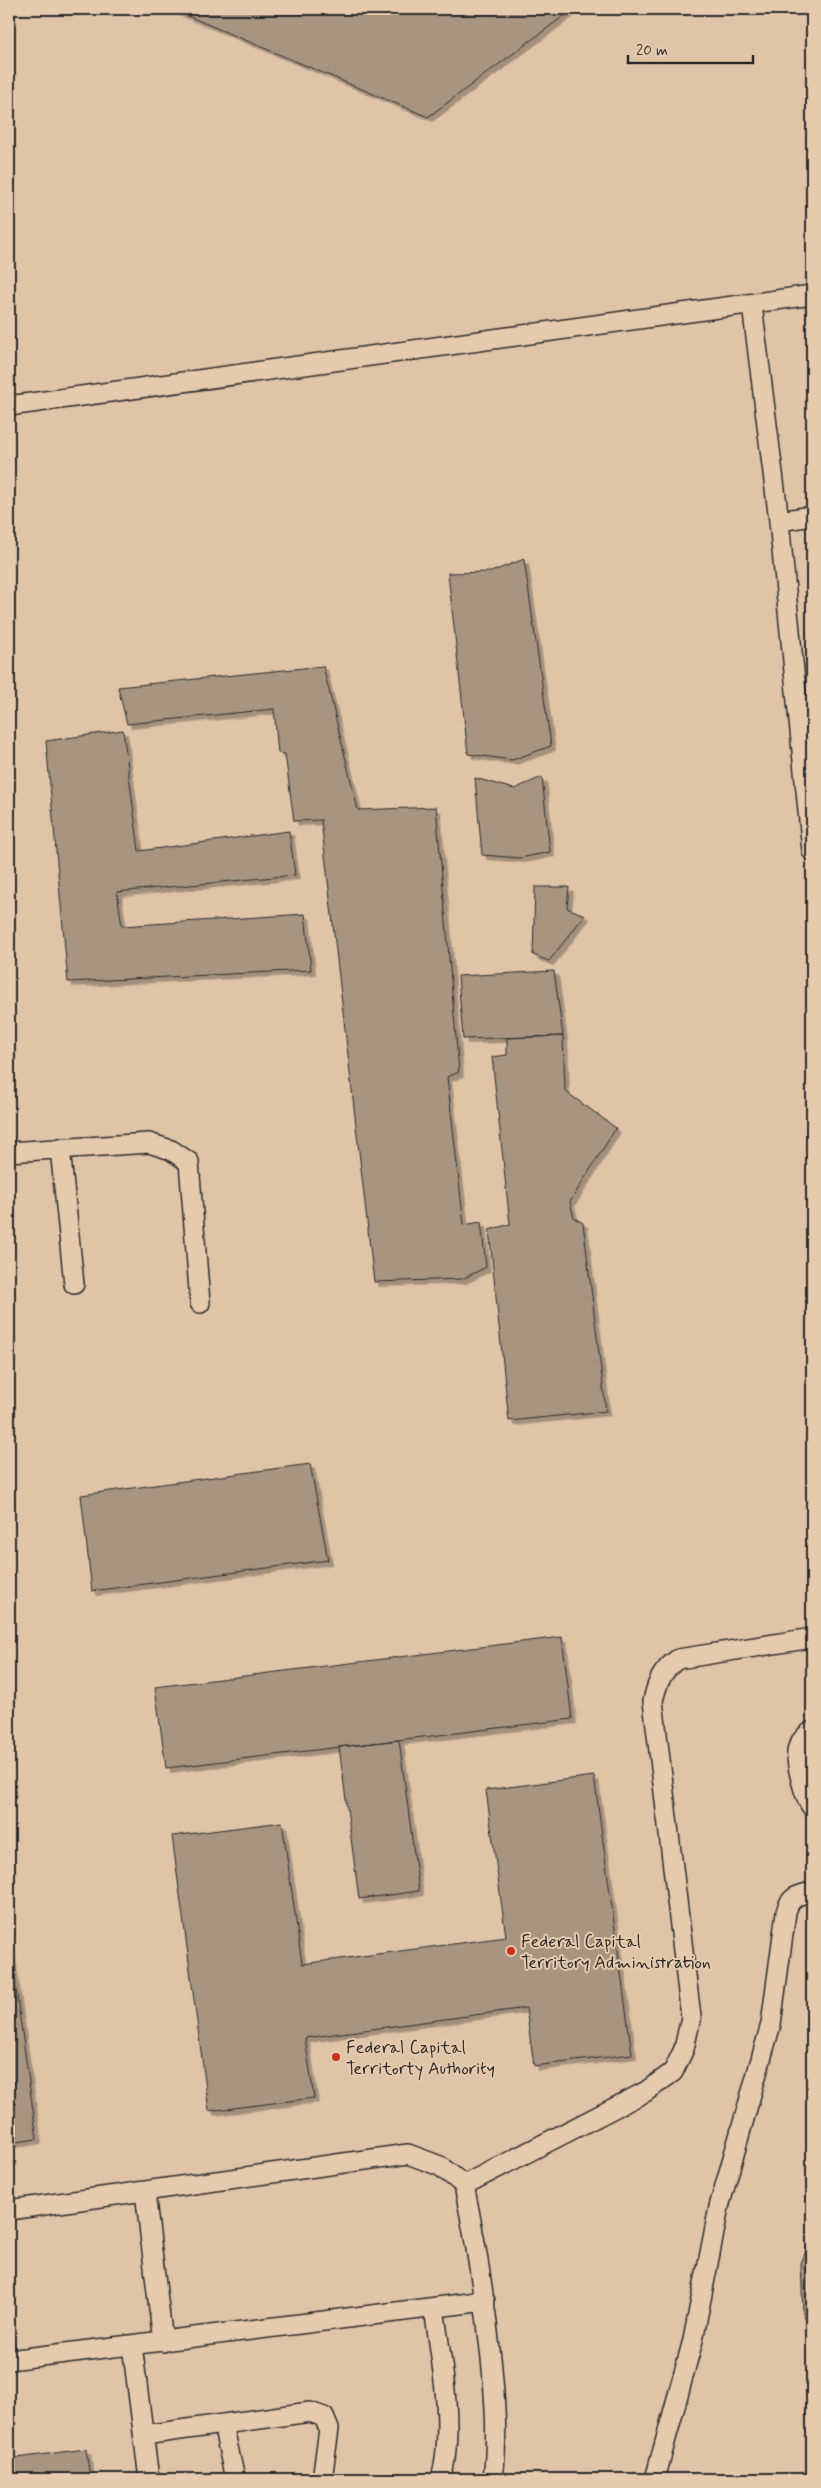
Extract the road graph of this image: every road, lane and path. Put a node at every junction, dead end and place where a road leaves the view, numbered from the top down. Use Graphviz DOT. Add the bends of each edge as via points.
graph roads {
  1 [pos="812,295"];
  2 [pos="752,305"];
  3 [pos="9,406"];
  4 [pos="812,516"];
  5 [pos="779,521"];
  6 [pos="812,851"];
  7 [pos="60,1148"];
  8 [pos="9,1152"];
  9 [pos="74,1284"];
  10 [pos="200,1303"];
  11 [pos="812,1638"];
  12 [pos="812,1732"];
  13 [pos="812,1807"];
  14 [pos="812,1892"];
  15 [pos="464,2185"];
  16 [pos="145,2192"];
  17 [pos="9,2210"];
  18 [pos="485,2302"];
  19 [pos="434,2308"];
  20 [pos="163,2342"];
  21 [pos="132,2345"];
  22 [pos="9,2360"];
  23 [pos="223,2424"];
  24 [pos="144,2436"];
  25 [pos="149,2479"];
  26 [pos="235,2479"];
  27 [pos="322,2479"];
  28 [pos="441,2479"];
  29 [pos="492,2479"];
  30 [pos="656,2479"];
  1 -- 2 [label="lane"];
  2 -- 3 [label="lane"];
  2 -- 5 [label="lane"];
  4 -- 5 [label="lane"];
  5 -- 6 [label="lane"];
  7 -- 8 [label="lane"];
  7 -- 9 [label="lane"];
  7 -- 10 [label="lane" via="148,1143 171,1150 189,1162"];
  11 -- 15 [label="lane" via="678,1660 667,1667 658,1682 652,1701 691,2017 684,2049 673,2072 645,2092"];
  12 -- 13 [label="lane" via="804,1737 797,1753 806,1800"];
  14 -- 30 [label="lane" via="789,1901 786,1912 771,2024 719,2207 693,2340"];
  15 -- 16 [label="lane" via="440,2166 408,2154"];
  15 -- 18 [label="lane"];
  16 -- 17 [label="lane"];
  16 -- 20 [label="lane"];
  18 -- 19 [label="lane"];
  18 -- 29 [label="lane" via="495,2405 496,2453"];
  19 -- 20 [label="lane"];
  19 -- 28 [label="lane" via="446,2399 445,2466"];
  20 -- 21 [label="lane"];
  21 -- 22 [label="lane"];
  21 -- 24 [label="lane"];
  23 -- 24 [label="lane"];
  23 -- 26 [label="lane"];
  23 -- 27 [label="lane" via="310,2412 324,2417 329,2429"];
  24 -- 25 [label="lane"];
}
